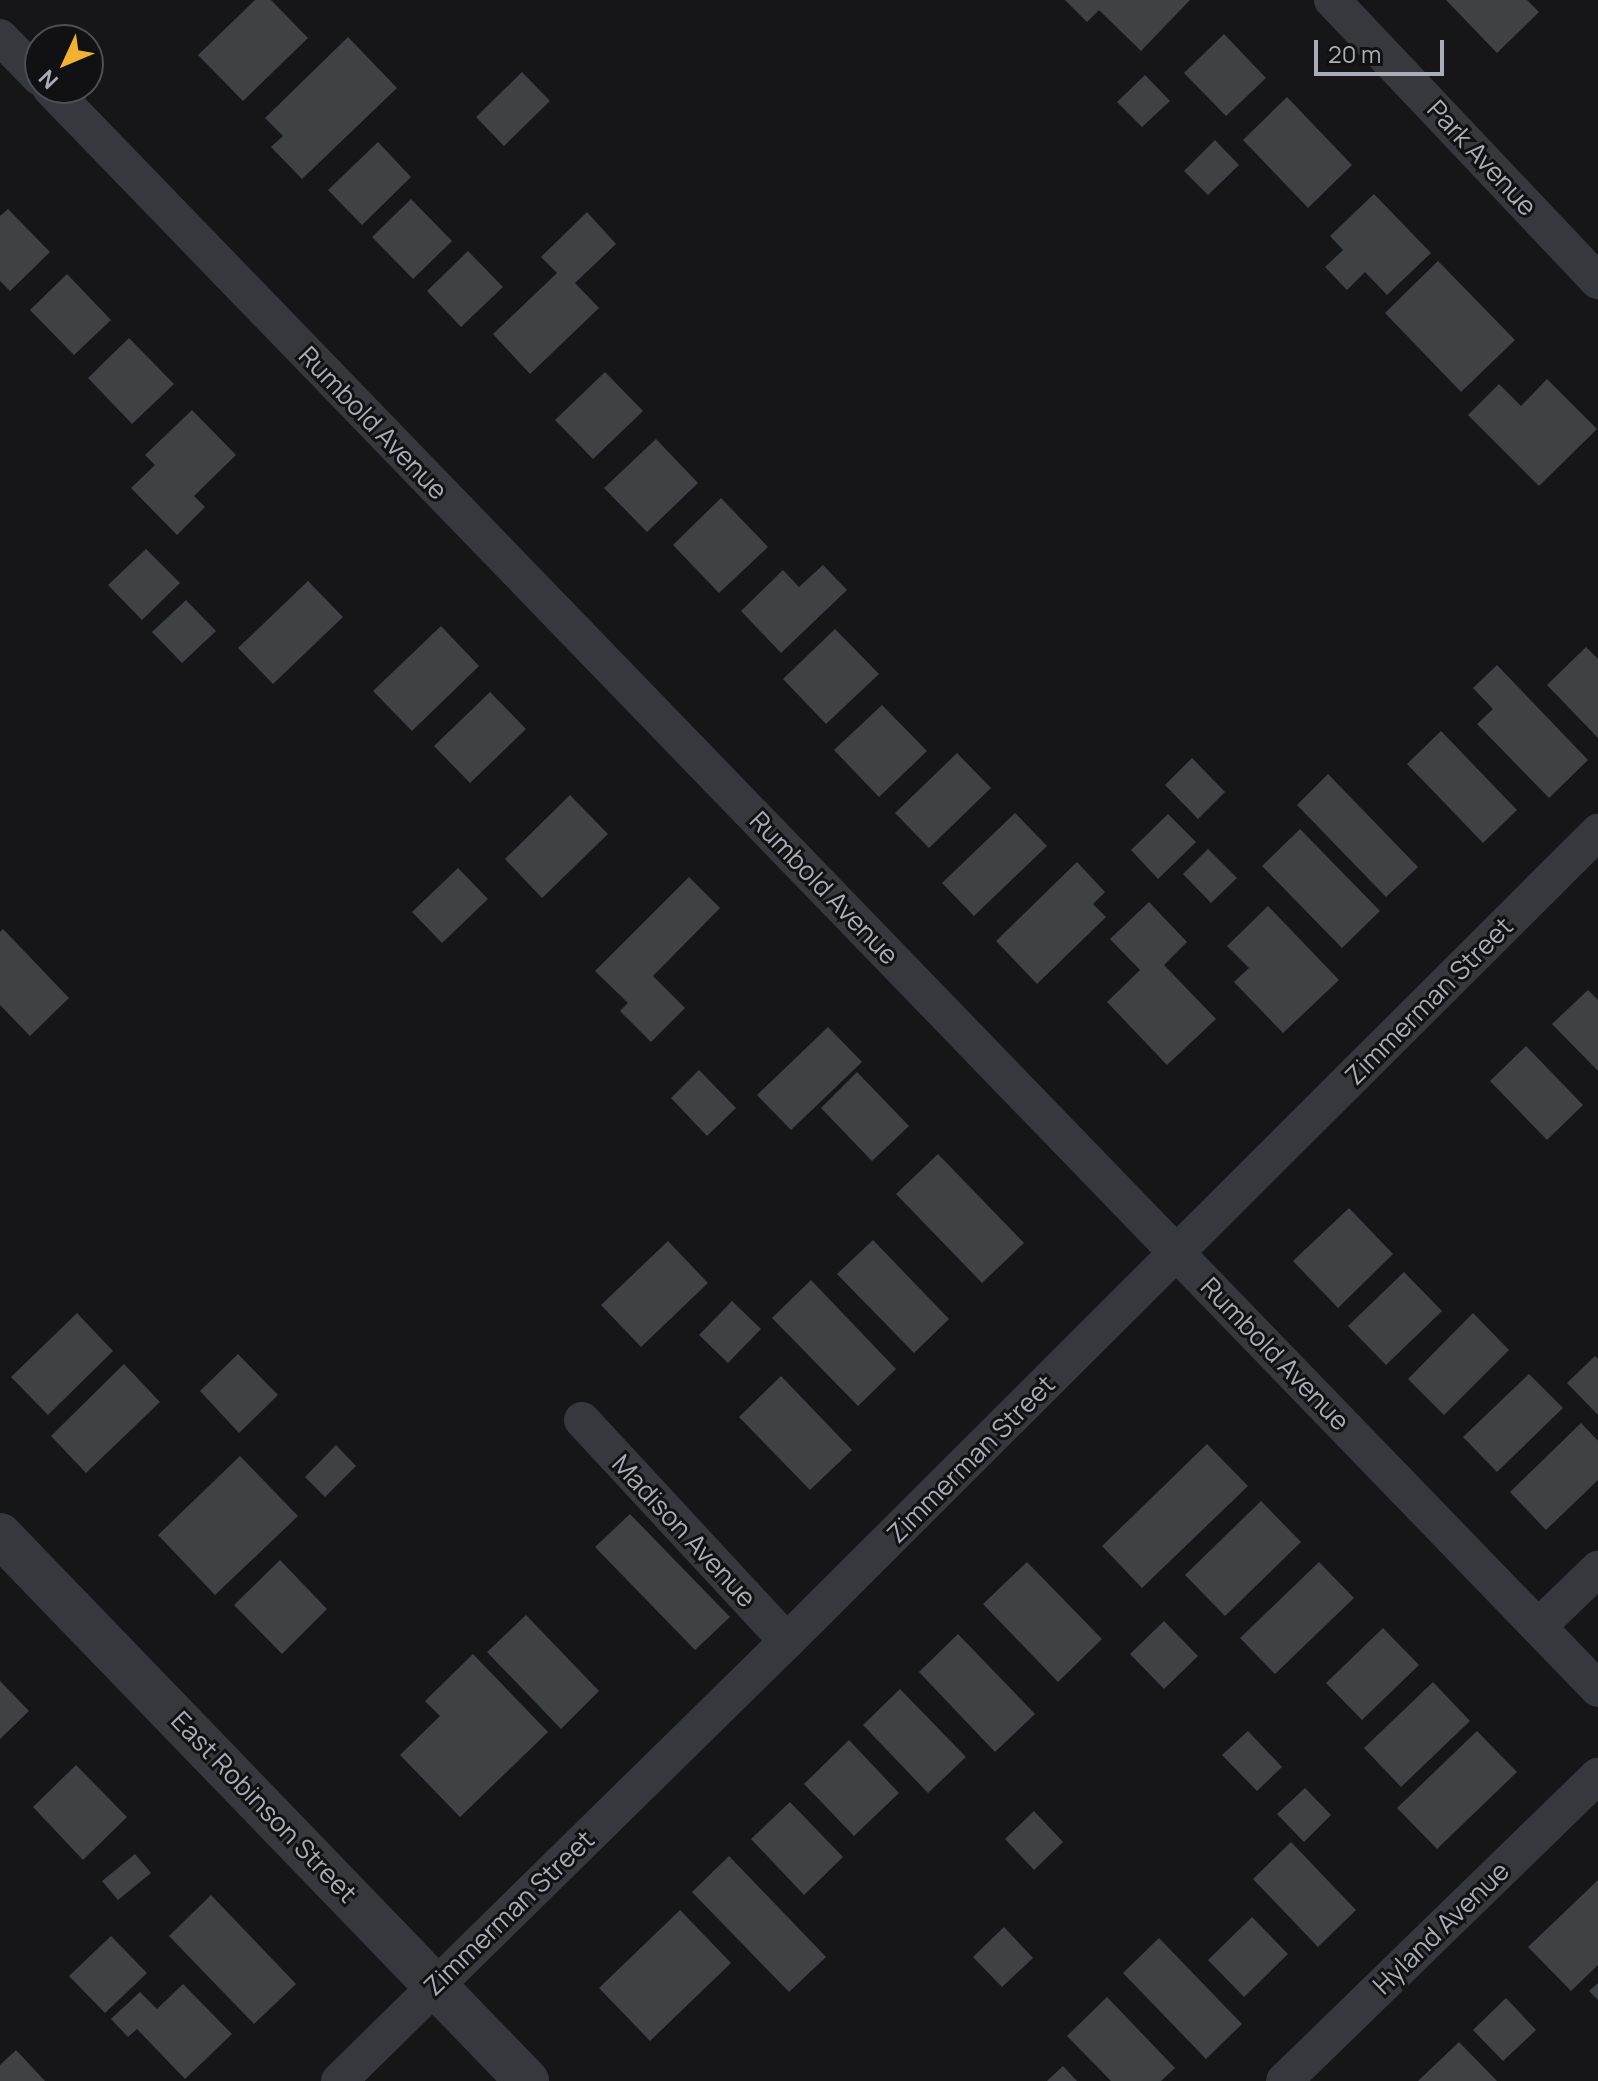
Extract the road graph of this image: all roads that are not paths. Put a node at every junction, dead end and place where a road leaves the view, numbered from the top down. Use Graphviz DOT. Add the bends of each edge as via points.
graph roads {
  1 [pos="1332,0"];
  2 [pos="0,37"];
  3 [pos="24,62"];
  4 [pos="65,104"];
  5 [pos="1598,281"];
  6 [pos="1598,832"];
  7 [pos="1177,1253"];
  8 [pos="582,1420"];
  9 [pos="0,1535"];
  10 [pos="1598,1569"];
  11 [pos="1540,1625"];
  12 [pos="787,1641"];
  13 [pos="1598,1689"];
  14 [pos="1598,1776"];
  15 [pos="436,1984"];
  16 [pos="339,2081"];
  17 [pos="527,2081"];
  18 [pos="1284,2081"];
  1 -- 5 [label="street, Park Avenue"];
  2 -- 3 [label="street"];
  4 -- 7 [label="street, Rumbold Avenue"];
  6 -- 7 [label="street, Zimmerman Street"];
  7 -- 11 [label="street, Rumbold Avenue"];
  7 -- 12 [label="street, Zimmerman Street"];
  8 -- 12 [label="street, Madison Avenue"];
  9 -- 15 [label="street, East Robinson Street"];
  10 -- 11 [label="street"];
  11 -- 13 [label="street, Rumbold Avenue"];
  12 -- 15 [label="street, Zimmerman Street"];
  14 -- 18 [label="street, Hyland Avenue"];
  15 -- 16 [label="street, Zimmerman Street"];
  15 -- 17 [label="street, East Robinson Street"];
}
